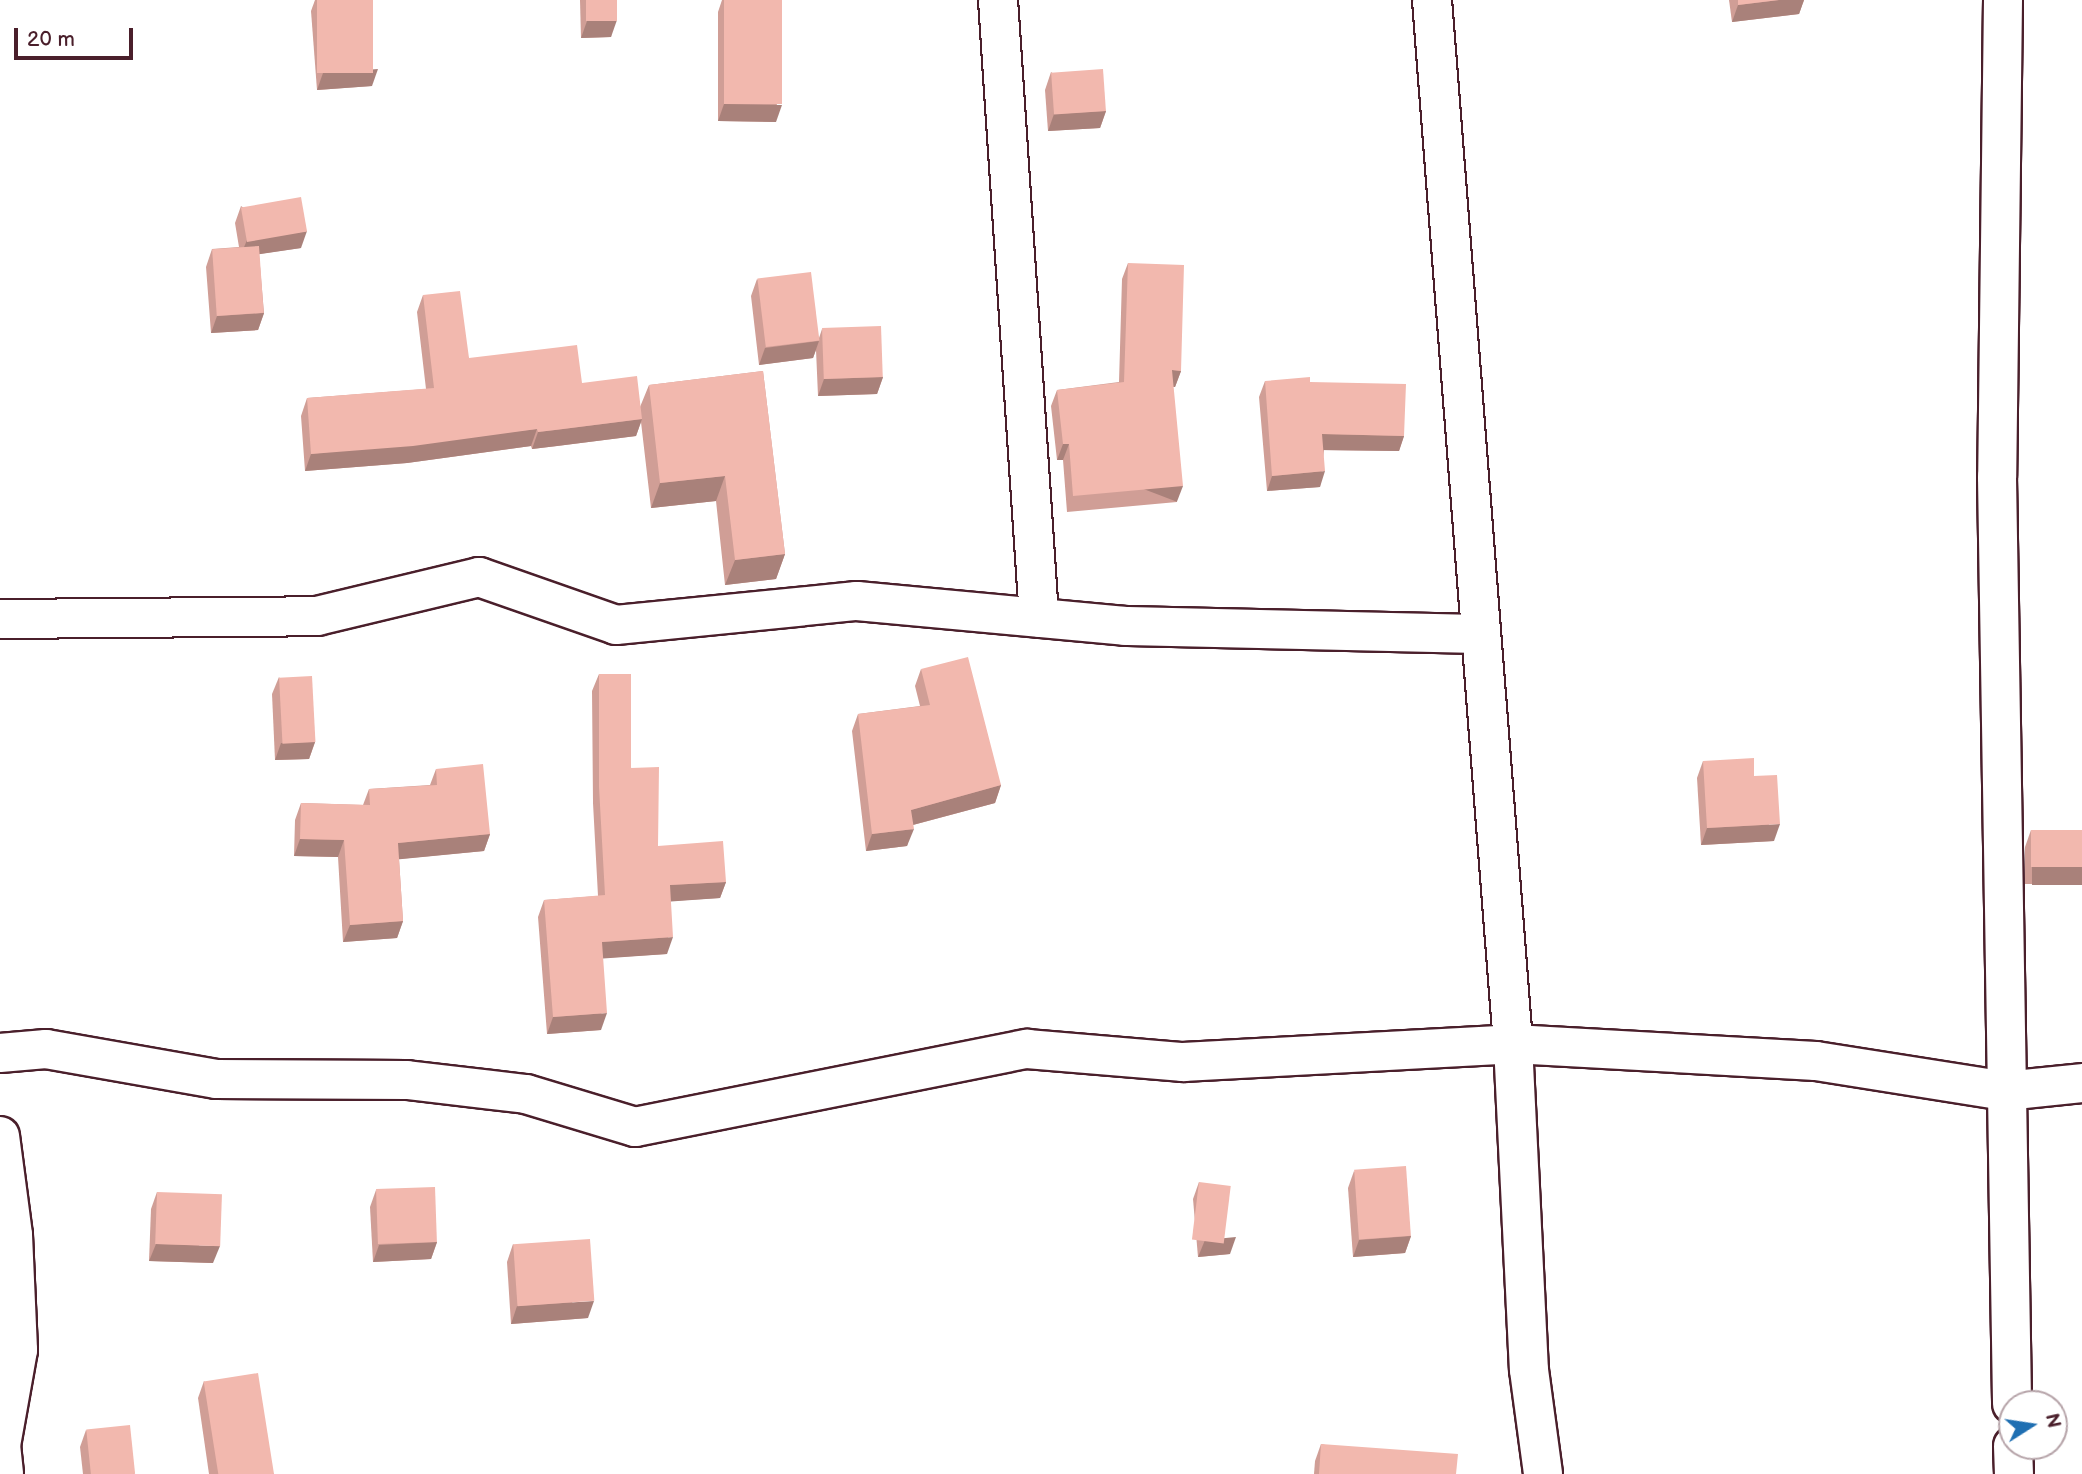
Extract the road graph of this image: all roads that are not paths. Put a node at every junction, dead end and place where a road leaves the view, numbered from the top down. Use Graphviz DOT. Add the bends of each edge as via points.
graph roads {
  1 [pos="998,0"];
  2 [pos="1432,0"];
  3 [pos="2003,0"];
  4 [pos="1039,618"];
  5 [pos="0,619"];
  6 [pos="1481,634"];
  7 [pos="1513,1044"];
  8 [pos="0,1053"];
  9 [pos="2082,1083"];
  10 [pos="2005,1091"];
  11 [pos="0,1136"];
  12 [pos="2012,1390"];
  13 [pos="4,1474"];
  14 [pos="1543,1474"];
  1 -- 4 [label="street"];
  2 -- 6 [label="street"];
  3 -- 10 [label="street" via="1997,477"];
  4 -- 5 [label="street" via="857,601 616,625 479,577 317,616"];
  4 -- 6 [label="street" via="1125,626"];
  6 -- 7 [label="street"];
  7 -- 8 [label="street" via="1183,1062 1027,1049 635,1127 526,1094 407,1080 216,1079 46,1049"];
  7 -- 10 [label="street" via="1816,1061"];
  7 -- 14 [label="street" via="1529,1370"];
  9 -- 10 [label="street"];
  10 -- 12 [label="street"];
  11 -- 13 [label="street" via="13,1235 18,1350 1,1445"];
}
